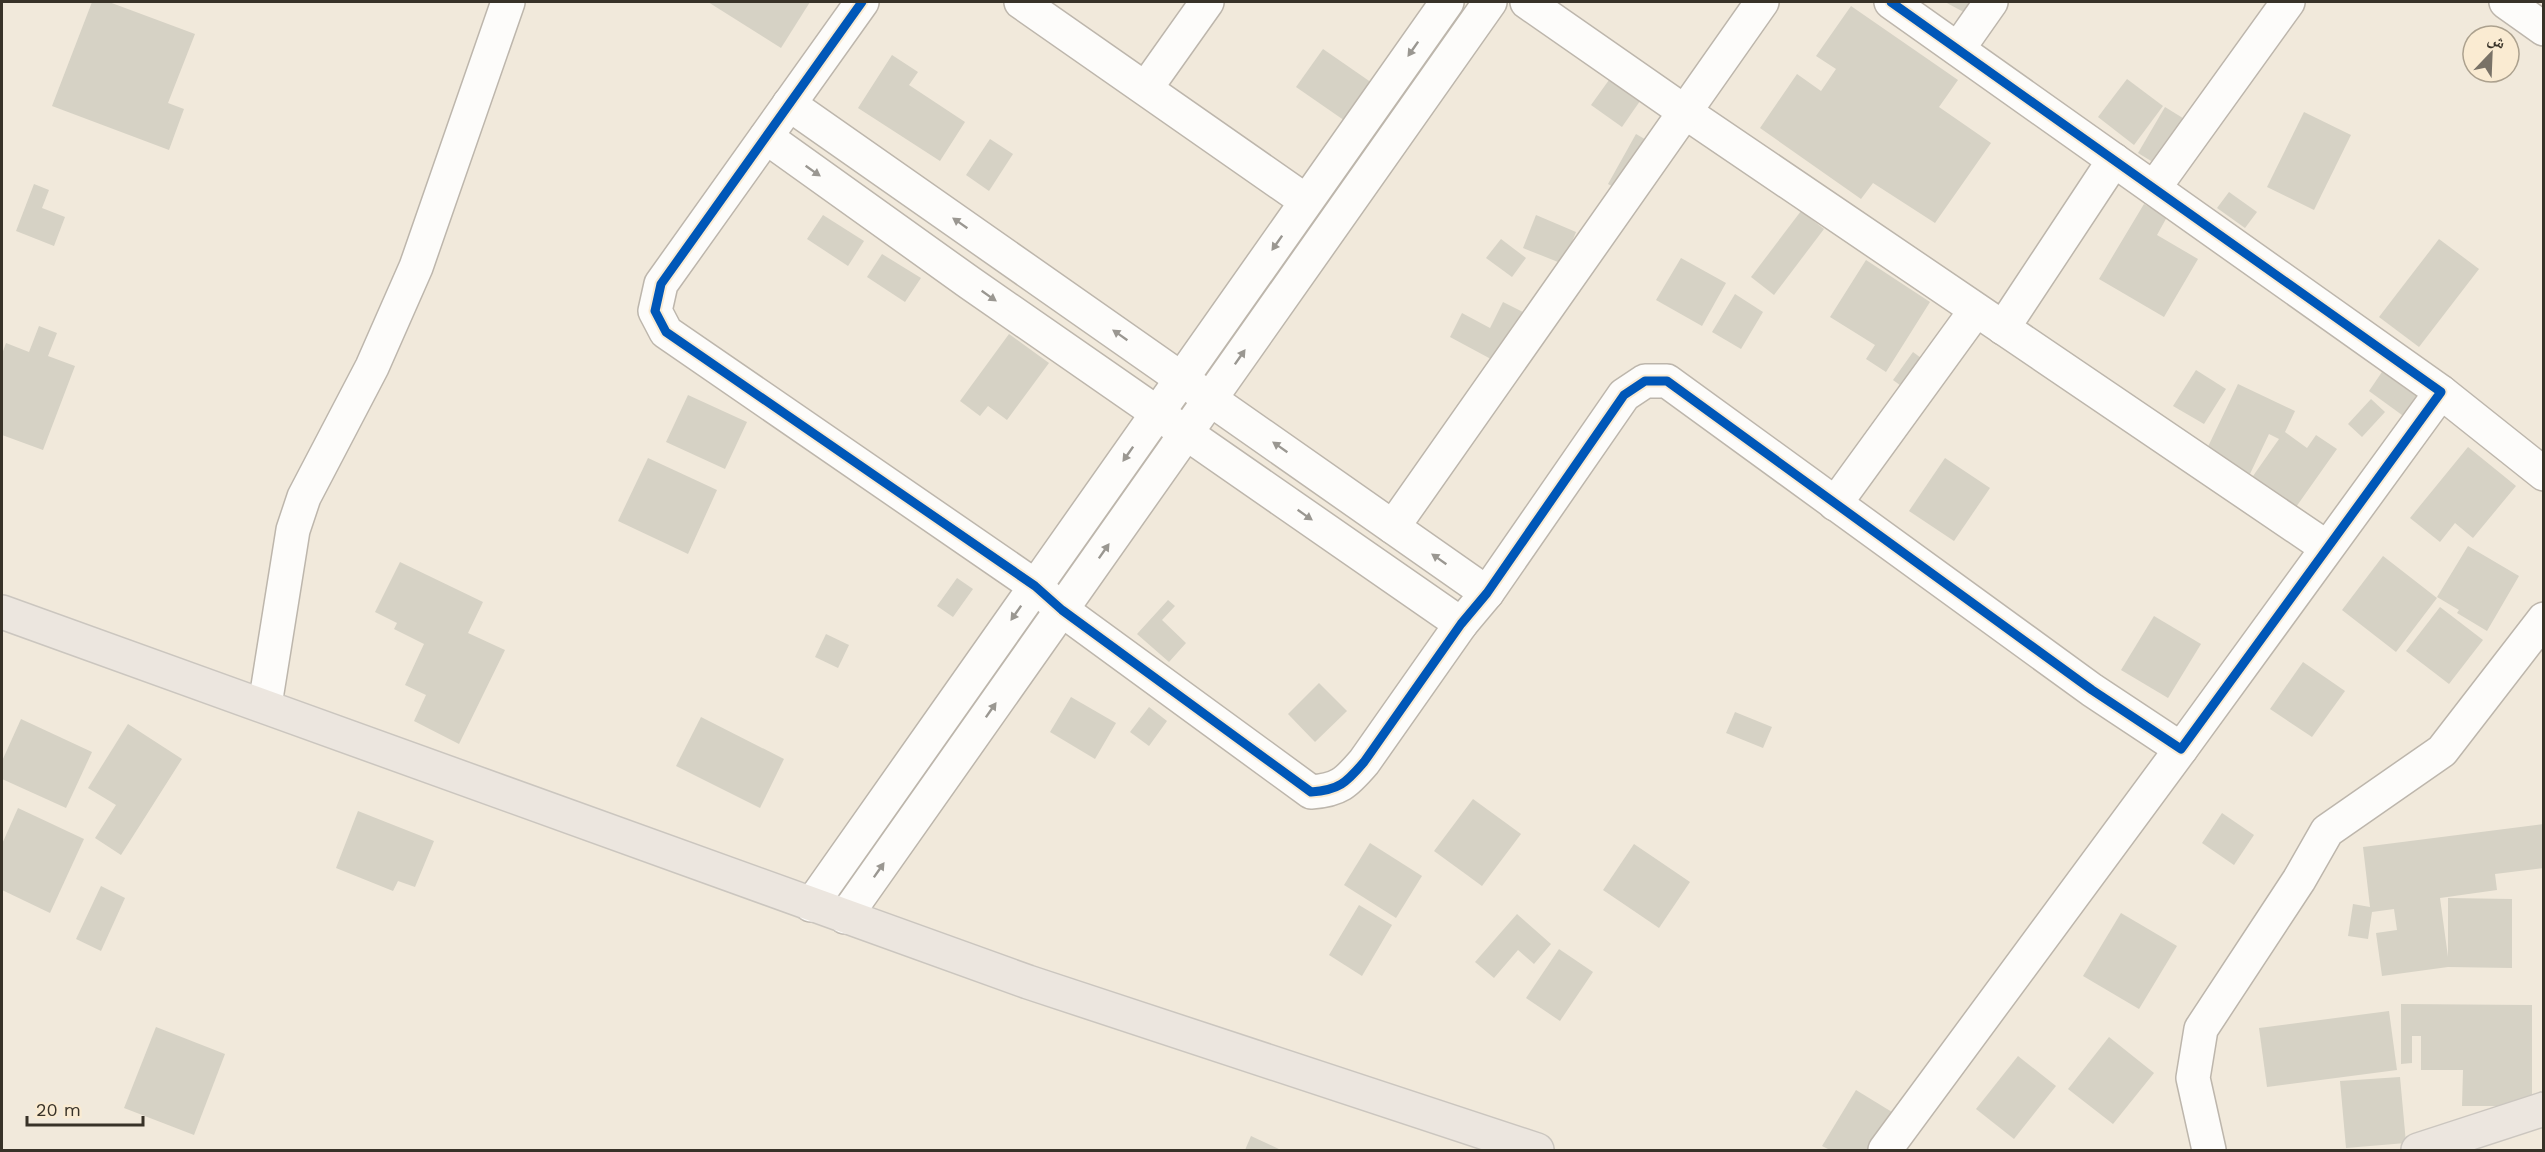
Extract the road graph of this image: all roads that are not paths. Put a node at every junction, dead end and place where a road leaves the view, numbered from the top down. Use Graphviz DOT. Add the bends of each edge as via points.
graph roads {
  1 [pos="508,2"];
  2 [pos="862,2"];
  3 [pos="1021,2"];
  4 [pos="1207,2"];
  5 [pos="1447,2"];
  6 [pos="1490,2"];
  7 [pos="1527,2"];
  8 [pos="1762,2"];
  9 [pos="1891,2"];
  10 [pos="1991,2"];
  11 [pos="2288,2"];
  12 [pos="2506,2"];
  13 [pos="2544,28"];
  14 [pos="1958,49"];
  15 [pos="1146,88"];
  16 [pos="789,104"];
  17 [pos="1685,112"];
  18 [pos="765,137"];
  19 [pos="2114,160"];
  20 [pos="2154,188"];
  21 [pos="1306,201"];
  22 [pos="1976,310"];
  23 [pos="2003,328"];
  24 [pos="1181,379"];
  25 [pos="2441,392"];
  26 [pos="1211,399"];
  27 [pos="1157,413"];
  28 [pos="1187,433"];
  29 [pos="2544,474"];
  30 [pos="1835,504"];
  31 [pos="1393,527"];
  32 [pos="2326,547"];
  33 [pos="1035,586"];
  34 [pos="1487,593"];
  35 [pos="1062,610"];
  36 [pos="2,612"];
  37 [pos="2544,619"];
  38 [pos="1461,624"];
  39 [pos="265,705"];
  40 [pos="2181,749"];
  41 [pos="811,905"];
  42 [pos="846,917"];
  43 [pos="2544,1109"];
  44 [pos="1537,1150"];
  45 [pos="1885,1150"];
  46 [pos="2209,1150"];
  47 [pos="2418,1150"];
  1 -- 39 [label="street" via="416,267 372,367 304,497 293,530"];
  2 -- 16 [label="street"];
  3 -- 15 [label="street"];
  4 -- 15 [label="street"];
  5 -- 21 [label="street, one-way"];
  26 -- 6 [label="street, one-way"];
  7 -- 17 [label="street"];
  8 -- 17 [label="street"];
  9 -- 14 [label="street"];
  10 -- 14 [label="street"];
  11 -- 20 [label="street"];
  12 -- 13 [label="street"];
  14 -- 19 [label="street"];
  15 -- 21 [label="street"];
  16 -- 18 [label="street"];
  24 -- 16 [label="street, one-way"];
  17 -- 22 [label="street"];
  17 -- 31 [label="street"];
  18 -- 27 [label="street, one-way"];
  18 -- 33 [label="street" via="661,284 655,311 666,332"];
  19 -- 20 [label="street"];
  19 -- 23 [label="street"];
  20 -- 25 [label="street"];
  21 -- 24 [label="street, one-way"];
  22 -- 23 [label="street"];
  22 -- 30 [label="street"];
  23 -- 32 [label="street"];
  24 -- 26 [label="street"];
  24 -- 27 [label="street"];
  25 -- 29 [label="street"];
  25 -- 32 [label="street"];
  26 -- 28 [label="street"];
  31 -- 26 [label="street, one-way"];
  27 -- 28 [label="street"];
  27 -- 33 [label="street, one-way"];
  35 -- 28 [label="street, one-way"];
  28 -- 38 [label="street, one-way"];
  30 -- 34 [label="street" via="1667,381 1645,381 1624,395"];
  30 -- 40 [label="street" via="2092,690"];
  34 -- 31 [label="street, one-way"];
  32 -- 40 [label="street"];
  33 -- 35 [label="street"];
  33 -- 41 [label="street, one-way"];
  34 -- 38 [label="street"];
  35 -- 38 [label="street" via="1311,792 1329,791 1347,783"];
  42 -- 35 [label="street, one-way"];
  36 -- 39 [label="main road"];
  37 -- 46 [label="street" via="2442,751 2327,831 2200,1029 2193,1078"];
  39 -- 41 [label="main road"];
  40 -- 45 [label="street"];
  41 -- 42 [label="main road"];
  42 -- 44 [label="main road" via="1028,982"];
  43 -- 47 [label="main road"];
}
